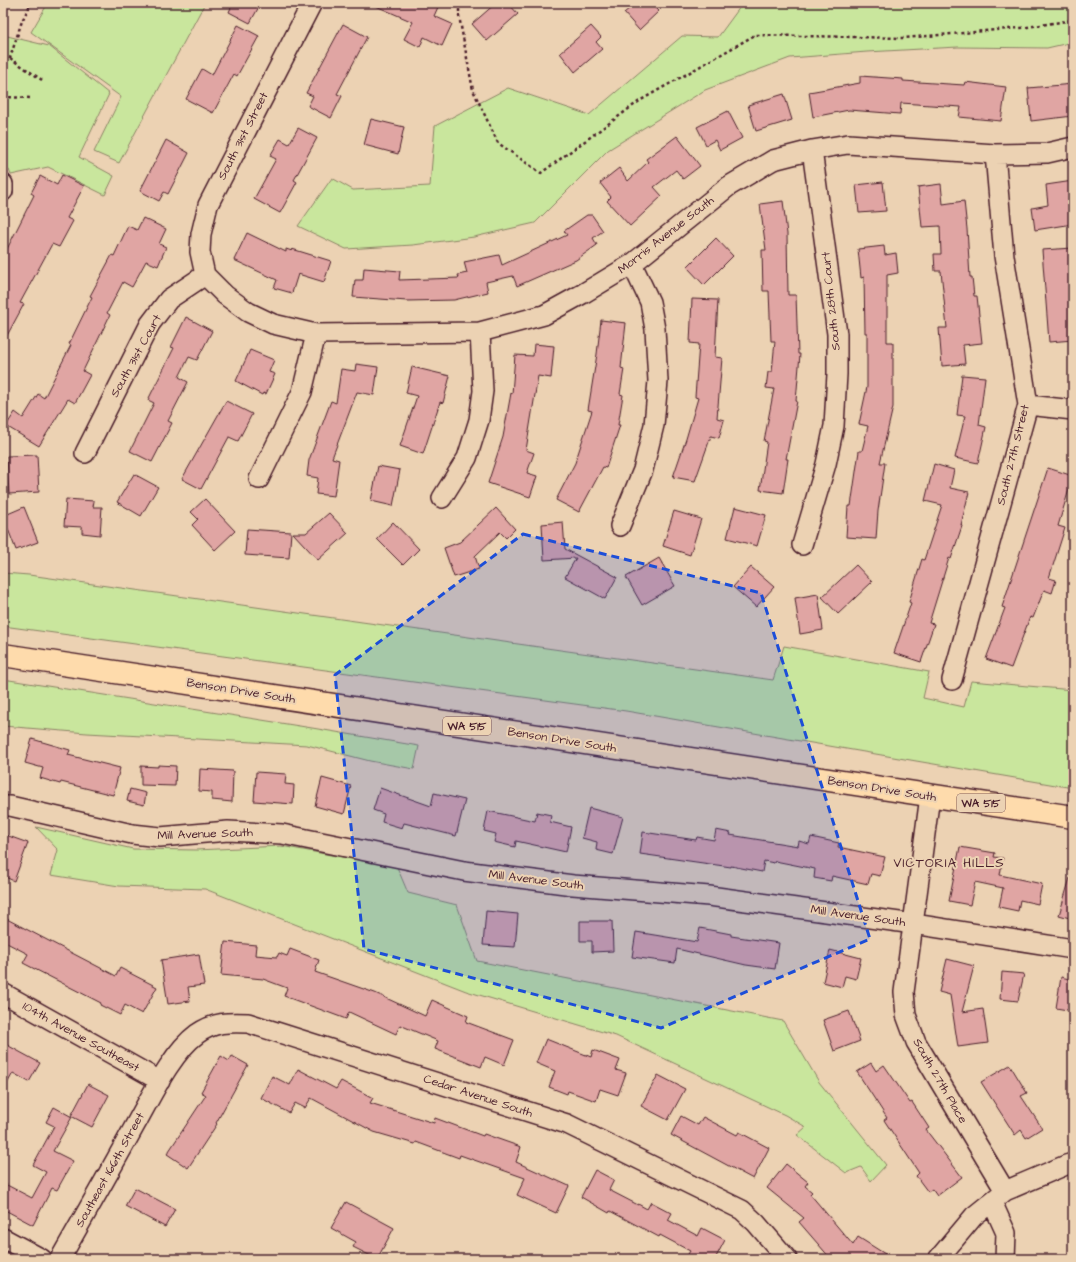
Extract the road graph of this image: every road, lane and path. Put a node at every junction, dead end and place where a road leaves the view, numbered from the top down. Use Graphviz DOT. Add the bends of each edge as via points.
graph roads {
  1 [pos="31,3"];
  2 [pos="312,3"];
  3 [pos="460,3"];
  4 [pos="1073,20"];
  5 [pos="3,56"];
  6 [pos="10,58"];
  7 [pos="42,80"];
  8 [pos="3,97"];
  9 [pos="32,98"];
  10 [pos="1073,147"];
  11 [pos="812,150"];
  12 [pos="994,154"];
  13 [pos="3,184"];
  14 [pos="3,191"];
  15 [pos="632,264"];
  16 [pos="205,275"];
  17 [pos="480,332"];
  18 [pos="316,334"];
  19 [pos="1028,405"];
  20 [pos="1073,410"];
  21 [pos="84,453"];
  22 [pos="259,479"];
  23 [pos="442,498"];
  24 [pos="620,526"];
  25 [pos="802,545"];
  26 [pos="3,655"];
  27 [pos="952,680"];
  28 [pos="930,796"];
  29 [pos="3,806"];
  30 [pos="1073,817"];
  31 [pos="914,924"];
  32 [pos="1073,949"];
  33 [pos="3,993"];
  34 [pos="160,1081"];
  35 [pos="1073,1163"];
  36 [pos="999,1196"];
  37 [pos="3,1238"];
  38 [pos="42,1259"];
  39 [pos="60,1259"];
  40 [pos="787,1259"];
  41 [pos="938,1259"];
  42 [pos="1005,1259"];
  1 -- 6 [label="path"];
  2 -- 16 [label="street, South 31st Street" via="208,205 201,234 200,252"];
  3 -- 4 [label="path" via="459,16 473,90 498,143 541,173 641,100 755,35 902,38 1021,28"];
  5 -- 6 [label="path"];
  6 -- 7 [label="path"];
  8 -- 9 [label="path"];
  10 -- 12 [label="street, Morris Avenue South" via="1047,153"];
  11 -- 12 [label="street, Morris Avenue South" via="848,144"];
  11 -- 15 [label="street, Morris Avenue South" via="773,160 729,186"];
  11 -- 25 [label="street, South 28th Court" via="837,334 837,374 834,426 826,464"];
  12 -- 19 [label="street, South 27th Street" via="1004,256"];
  13 -- 14 [label="street"];
  15 -- 17 [label="street, Morris Avenue South" via="544,315"];
  15 -- 24 [label="street" via="650,302 655,329 658,381 654,425 643,470"];
  16 -- 18 [label="street, Morris Avenue South" via="225,295 248,312 274,324"];
  16 -- 21 [label="street, South 31st Court" via="169,299 150,324"];
  17 -- 18 [label="street, Morris Avenue South"];
  17 -- 23 [label="street" via="483,391 479,420 467,458"];
  18 -- 22 [label="street" via="302,392"];
  19 -- 20 [label="street"];
  19 -- 27 [label="street, South 27th Street"];
  26 -- 28 [label="main road, Benson Drive South / WA 515"];
  28 -- 30 [label="main road, Benson Drive South / WA 515"];
  28 -- 31 [label="street, South 27th Place"];
  29 -- 31 [label="street, Mill Avenue South" via="132,834 160,837 228,831 282,834 464,871 573,885 709,896"];
  31 -- 32 [label="street, Mill Avenue South"];
  31 -- 36 [label="street, South 27th Place" via="904,992 906,1015 916,1042"];
  33 -- 34 [label="street, 104th Avenue Southeast"];
  34 -- 39 [label="street, Southeast 166th Street"];
  34 -- 40 [label="street, Cedar Avenue South" via="183,1046 196,1034 210,1026 228,1022 248,1023 568,1124 742,1210 756,1222"];
  35 -- 36 [label="street"];
  36 -- 41 [label="street" via="974,1216"];
  36 -- 42 [label="street, South 27th Place" via="1006,1232"];
  37 -- 38 [label="street"];
}
